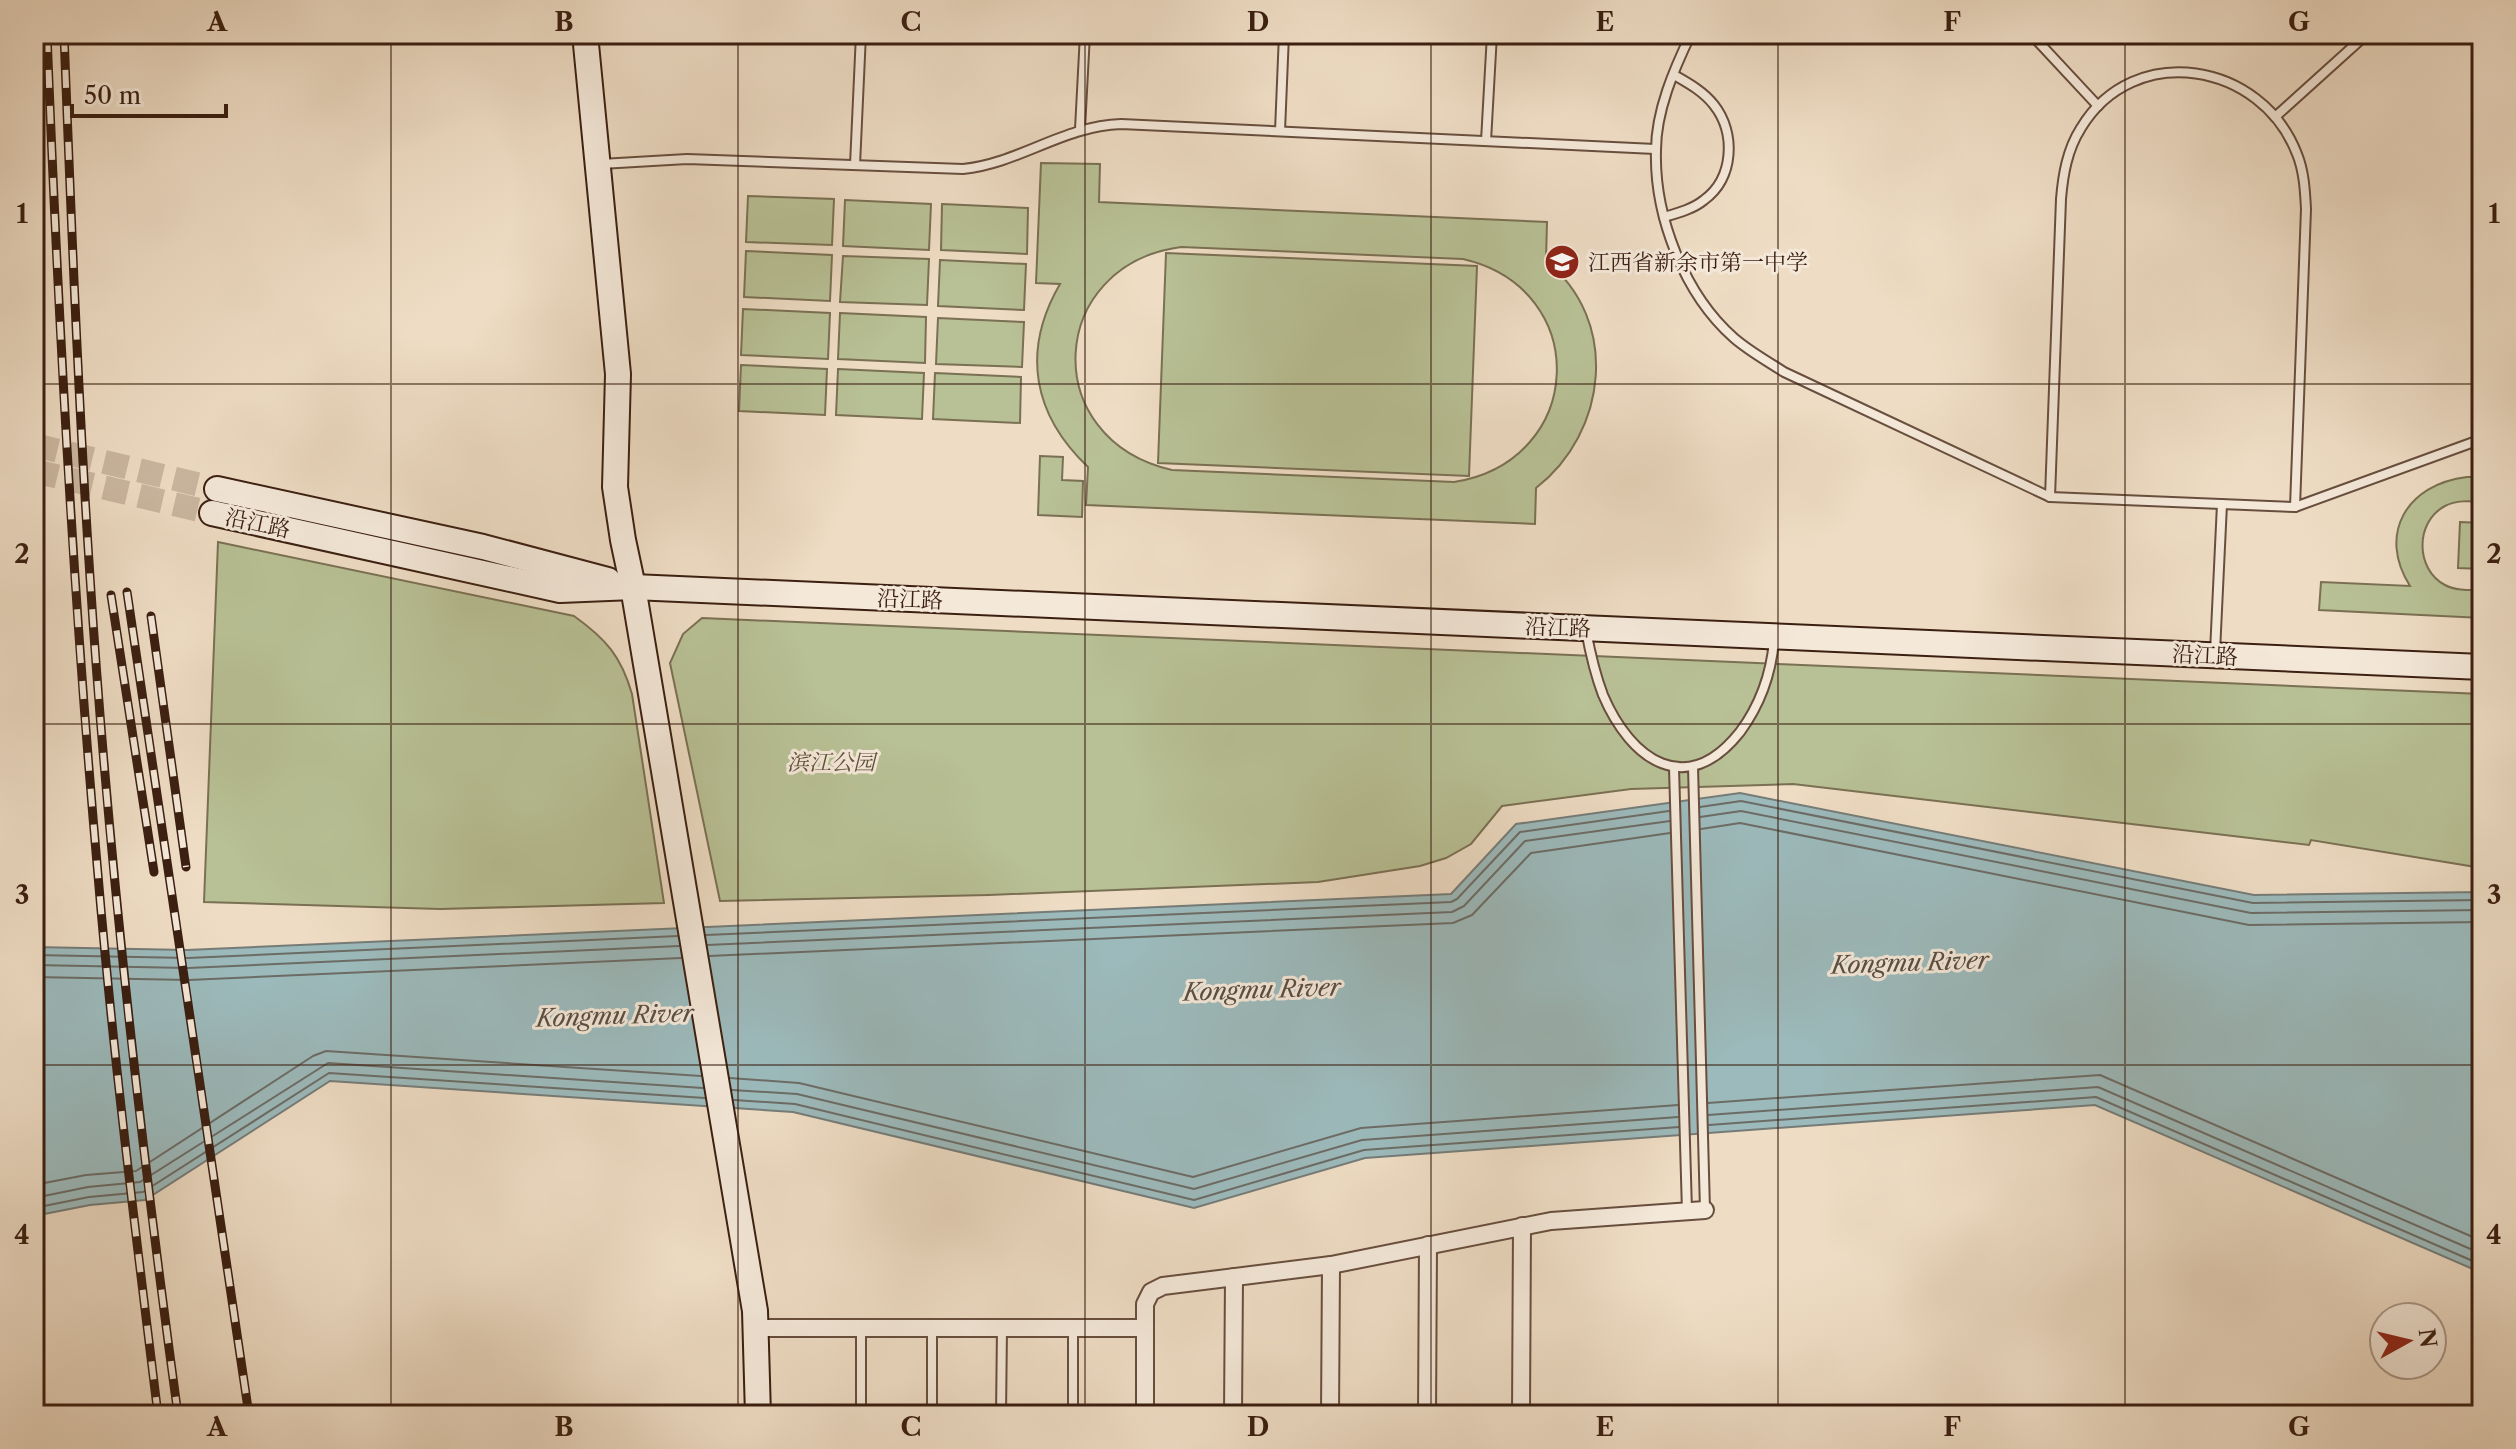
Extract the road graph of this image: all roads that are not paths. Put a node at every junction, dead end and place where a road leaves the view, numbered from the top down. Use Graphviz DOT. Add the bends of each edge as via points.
graph roads {
  1 [pos="585,34"];
  2 [pos="861,34"];
  3 [pos="1085,34"];
  4 [pos="1284,34"];
  5 [pos="1492,34"];
  6 [pos="1691,34"];
  7 [pos="2031,34"];
  8 [pos="2367,34"];
  9 [pos="1674,75"];
  10 [pos="2098,106"];
  11 [pos="2275,117"];
  12 [pos="1080,129"];
  13 [pos="1280,131"];
  14 [pos="1486,141"];
  15 [pos="1655,149"];
  16 [pos="599,164"];
  17 [pos="855,165"];
  18 [pos="1664,217"];
  19 [pos="2482,439"];
  20 [pos="217,489"];
  21 [pos="2050,497"];
  22 [pos="2222,504"];
  23 [pos="2295,507"];
  24 [pos="212,513"];
  25 [pos="633,587"];
  26 [pos="1586,628"];
  27 [pos="1774,636"];
  28 [pos="2215,656"];
  29 [pos="2482,667"];
  30 [pos="1693,767"];
  31 [pos="1674,768"];
  32 [pos="1705,1210"];
  33 [pos="1687,1212"];
  34 [pos="1522,1226"];
  35 [pos="1428,1245"];
  36 [pos="1331,1265"];
  37 [pos="1234,1277"];
  38 [pos="756,1328"];
  39 [pos="861,1328"];
  40 [pos="932,1328"];
  41 [pos="1002,1328"];
  42 [pos="1073,1328"];
  43 [pos="1145,1328"];
  44 [pos="758,1415"];
  45 [pos="861,1415"];
  46 [pos="932,1415"];
  47 [pos="1001,1415"];
  48 [pos="1073,1415"];
  49 [pos="1145,1415"];
  50 [pos="1233,1415"];
  51 [pos="1330,1415"];
  52 [pos="1427,1415"];
  53 [pos="1521,1415"];
  1 -- 16 [label="street"];
  2 -- 17 [label="lane"];
  3 -- 12 [label="lane"];
  4 -- 13 [label="lane"];
  5 -- 14 [label="lane"];
  6 -- 9 [label="lane"];
  7 -- 10 [label="lane"];
  8 -- 11 [label="lane"];
  9 -- 15 [label="lane"];
  9 -- 18 [label="lane" via="1713,104 1725,125 1729,151 1715,191 1695,206"];
  10 -- 11 [label="lane" via="2138,80 2186,72 2232,83"];
  10 -- 21 [label="lane" via="2081,128 2063,176"];
  11 -- 23 [label="lane" via="2298,155 2306,209"];
  12 -- 13 [label="lane" via="1121,124"];
  12 -- 17 [label="lane" via="977,167"];
  13 -- 14 [label="lane"];
  14 -- 15 [label="lane"];
  15 -- 18 [label="lane"];
  16 -- 17 [label="lane" via="687,159"];
  16 -- 25 [label="street" via="618,374 615,487"];
  18 -- 21 [label="lane" via="1690,280 1709,310 1757,356"];
  19 -- 23 [label="lane"];
  20 -- 25 [label="street, 沿江路" via="483,547"];
  21 -- 22 [label="lane"];
  22 -- 23 [label="lane"];
  22 -- 28 [label="lane"];
  24 -- 25 [label="street, 沿江路" via="560,590"];
  25 -- 26 [label="street, 沿江路"];
  25 -- 38 [label="street"];
  26 -- 27 [label="street, 沿江路"];
  26 -- 31 [label="lane" via="1596,675 1614,716 1643,751"];
  27 -- 28 [label="street, 沿江路"];
  27 -- 30 [label="lane" via="1766,683 1746,723 1719,755"];
  28 -- 29 [label="street, 沿江路"];
  30 -- 31 [label="lane"];
  30 -- 32 [label="lane"];
  31 -- 33 [label="lane"];
  32 -- 33 [label="street"];
  33 -- 34 [label="street"];
  34 -- 35 [label="street"];
  34 -- 53 [label="street"];
  35 -- 36 [label="street"];
  35 -- 52 [label="street"];
  36 -- 37 [label="street"];
  36 -- 51 [label="street"];
  37 -- 43 [label="street" via="1151,1292"];
  37 -- 50 [label="street"];
  38 -- 39 [label="street"];
  38 -- 44 [label="street"];
  39 -- 40 [label="street"];
  39 -- 45 [label="lane"];
  40 -- 41 [label="street"];
  40 -- 46 [label="lane"];
  41 -- 42 [label="street"];
  41 -- 47 [label="lane"];
  42 -- 43 [label="street"];
  42 -- 48 [label="lane"];
  43 -- 49 [label="street"];
}
